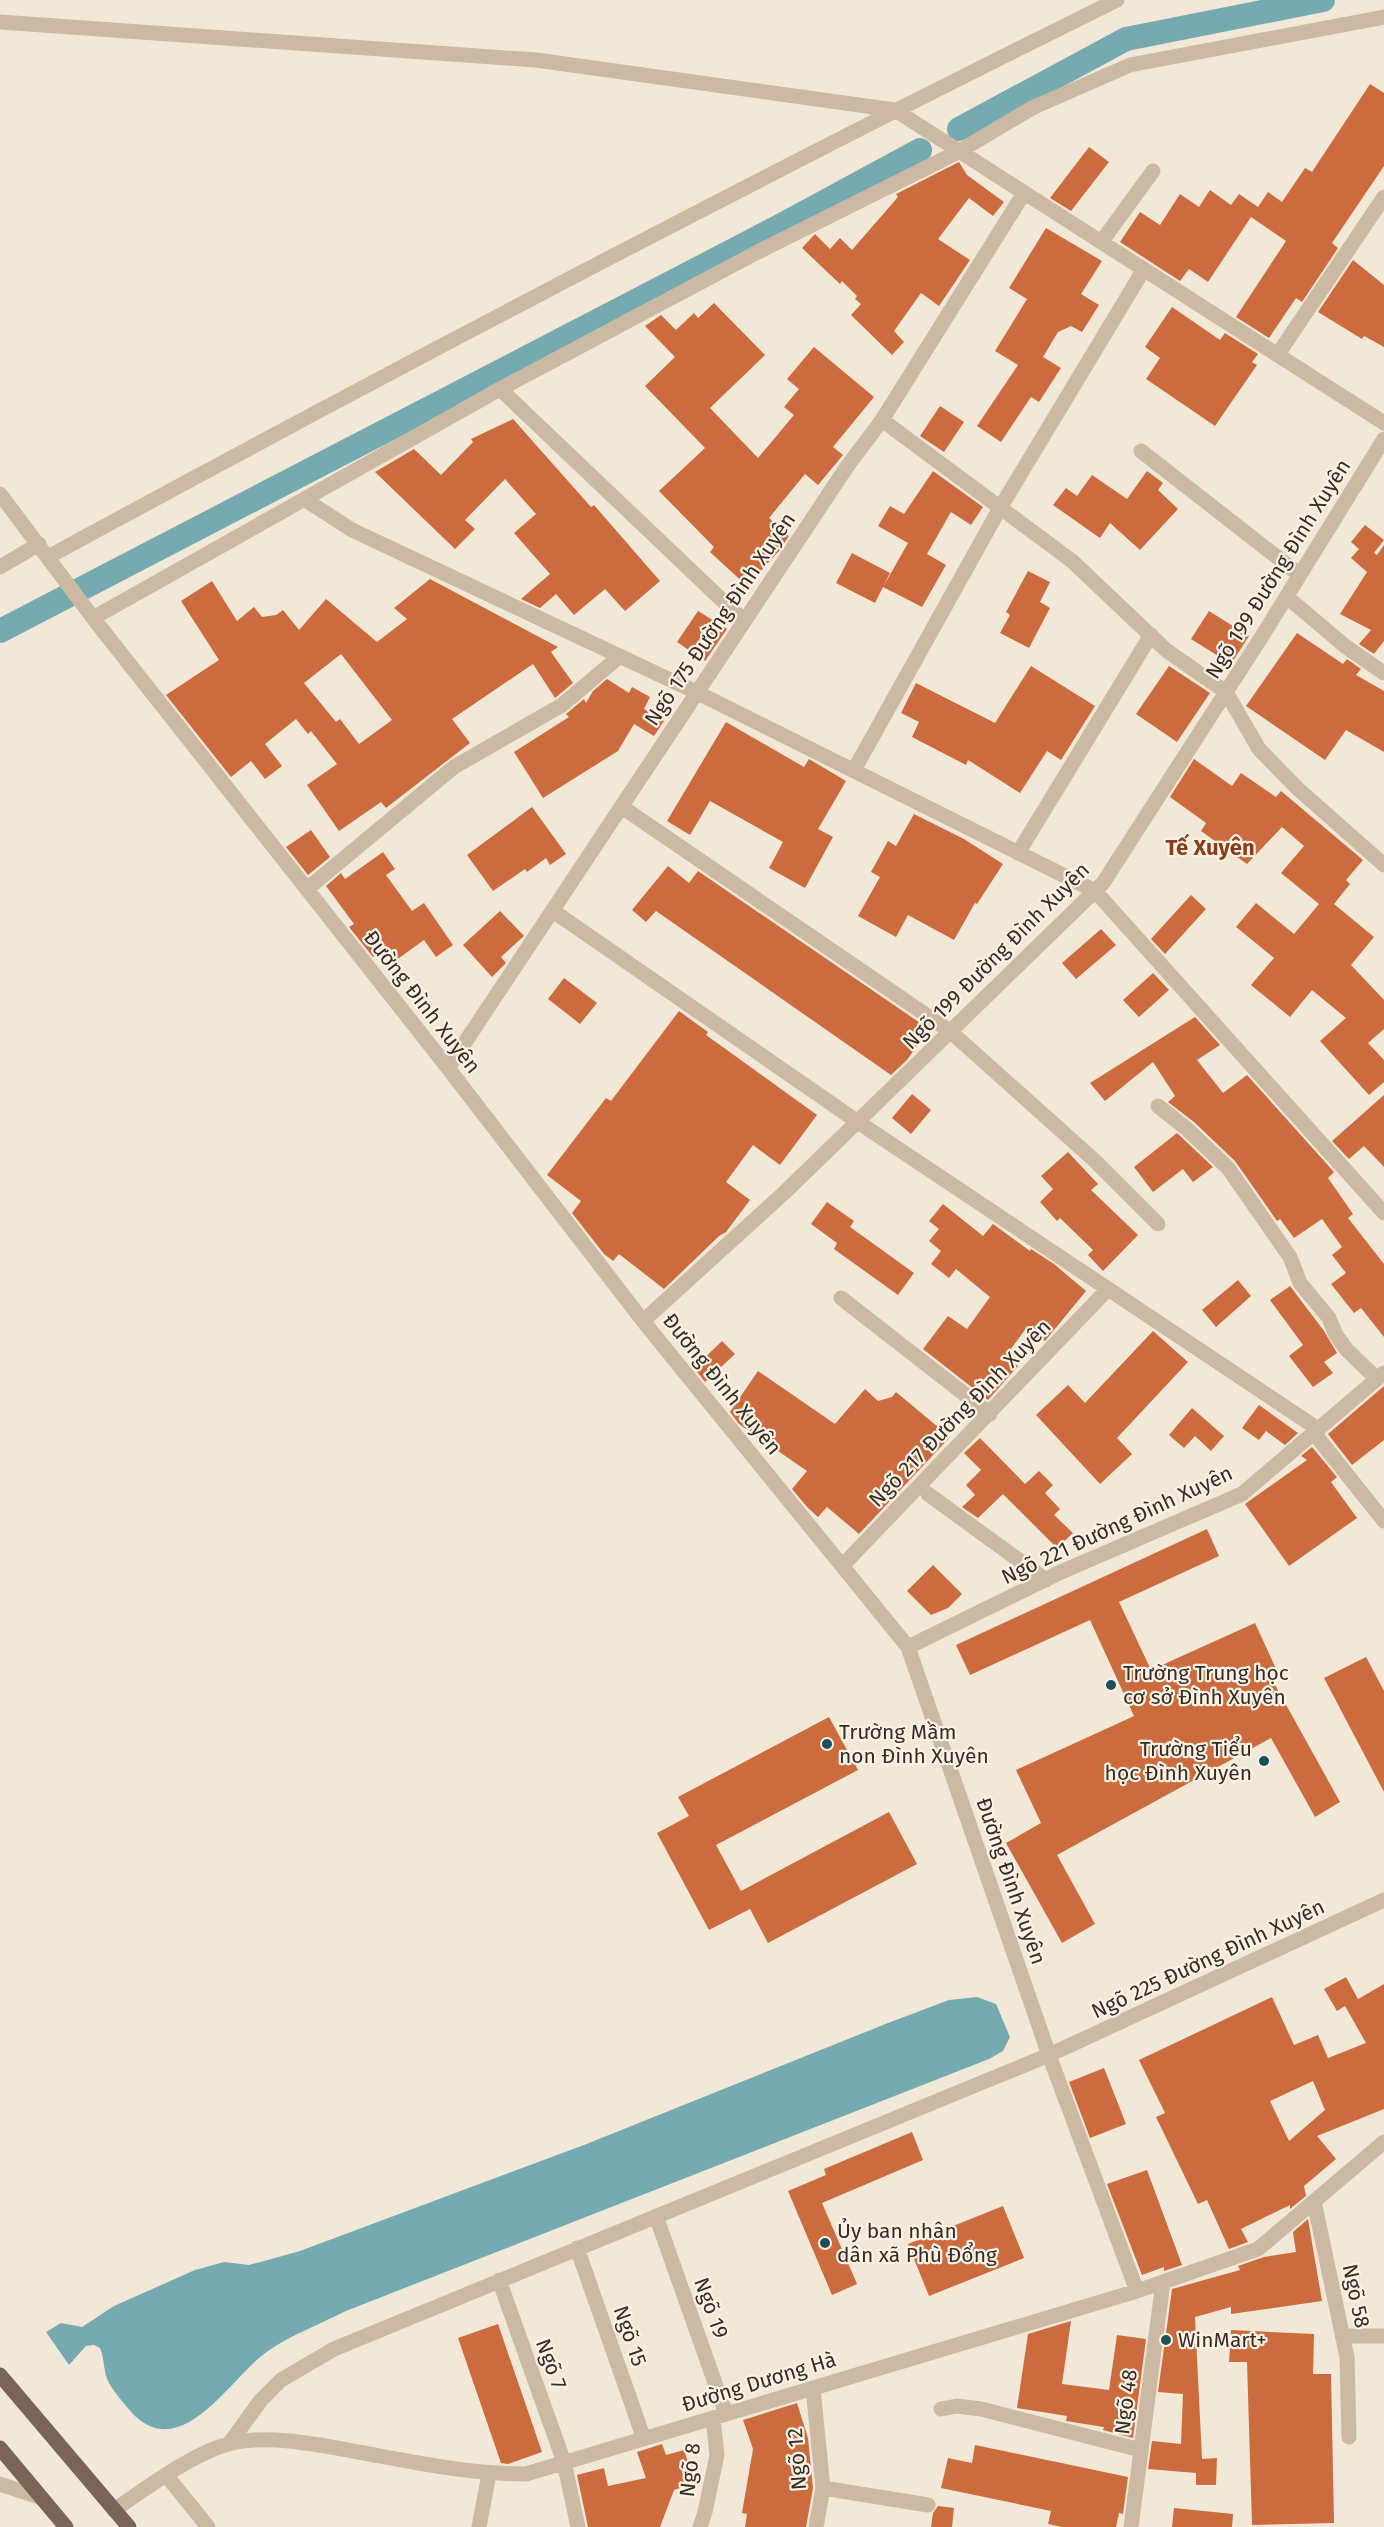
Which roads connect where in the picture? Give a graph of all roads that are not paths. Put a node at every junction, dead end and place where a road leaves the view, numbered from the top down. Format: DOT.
graph roads {
  1 [pos="1117,0"];
  2 [pos="1384,17"];
  3 [pos="0,22"];
  4 [pos="895,110"];
  5 [pos="958,152"];
  6 [pos="1153,171"];
  7 [pos="1024,193"];
  8 [pos="1384,197"];
  9 [pos="1378,218"];
  10 [pos="1102,242"];
  11 [pos="1144,269"];
  12 [pos="1278,354"];
  13 [pos="500,389"];
  14 [pos="882,420"];
  15 [pos="1384,423"];
  16 [pos="1384,439"];
  17 [pos="1141,451"];
  18 [pos="0,494"];
  19 [pos="304,499"];
  20 [pos="1000,508"];
  21 [pos="39,544"];
  22 [pos="48,557"];
  23 [pos="0,567"];
  24 [pos="1300,575"];
  25 [pos="1287,597"];
  26 [pos="88,612"];
  27 [pos="744,621"];
  28 [pos="1152,635"];
  29 [pos="620,656"];
  30 [pos="1384,673"];
  31 [pos="696,692"];
  32 [pos="1226,692"];
  33 [pos="854,770"];
  34 [pos="622,807"];
  35 [pos="1018,853"];
  36 [pos="1384,865"];
  37 [pos="307,889"];
  38 [pos="1095,891"];
  39 [pos="553,911"];
  40 [pos="951,1032"];
  41 [pos="448,1068"];
  42 [pos="1158,1106"];
  43 [pos="858,1122"];
  44 [pos="1384,1213"];
  45 [pos="1158,1224"];
  46 [pos="1108,1289"];
  47 [pos="841,1298"];
  48 [pos="643,1321"];
  49 [pos="1380,1376"];
  50 [pos="990,1414"];
  51 [pos="1316,1431"];
  52 [pos="928,1494"];
  53 [pos="1384,1521"];
  54 [pos="842,1566"];
  55 [pos="1046,1580"];
  56 [pos="908,1647"];
  57 [pos="1384,1900"];
  58 [pos="1049,2055"];
  59 [pos="1384,2142"];
  60 [pos="1314,2201"];
  61 [pos="656,2216"];
  62 [pos="577,2248"];
  63 [pos="499,2280"];
  64 [pos="1163,2282"];
  65 [pos="1137,2291"];
  66 [pos="1342,2336"];
  67 [pos="1384,2336"];
  68 [pos="0,2374"];
  69 [pos="813,2388"];
  70 [pos="941,2409"];
  71 [pos="720,2416"];
  72 [pos="1349,2437"];
  73 [pos="644,2439"];
  74 [pos="228,2444"];
  75 [pos="0,2448"];
  76 [pos="1141,2450"];
  77 [pos="564,2462"];
  78 [pos="489,2474"];
  79 [pos="166,2475"];
  80 [pos="0,2484"];
  81 [pos="823,2488"];
  82 [pos="42,2498"];
  83 [pos="928,2505"];
  84 [pos="114,2510"];
  85 [pos="66,2527"];
  86 [pos="129,2527"];
  87 [pos="208,2527"];
  88 [pos="479,2527"];
  89 [pos="578,2527"];
  90 [pos="700,2527"];
  91 [pos="816,2527"];
  92 [pos="1131,2527"];
  1 -- 4 [label="street"];
  2 -- 5 [label="street"];
  3 -- 4 [label="street"];
  4 -- 5 [label="street"];
  4 -- 22 [label="street"];
  5 -- 7 [label="street"];
  5 -- 13 [label="street"];
  6 -- 10 [label="street"];
  7 -- 10 [label="street"];
  7 -- 14 [label="street, Ngõ 175 Đường Đình Xuyên"];
  8 -- 9 [label="street"];
  9 -- 12 [label="street"];
  10 -- 11 [label="street"];
  11 -- 12 [label="street"];
  11 -- 20 [label="street"];
  12 -- 15 [label="street"];
  13 -- 19 [label="street"];
  13 -- 27 [label="street"];
  14 -- 20 [label="street"];
  14 -- 27 [label="street, Ngõ 175 Đường Đình Xuyên"];
  16 -- 24 [label="street, Ngõ 199 Đường Đình Xuyên"];
  17 -- 24 [label="street"];
  18 -- 21 [label="street"];
  19 -- 26 [label="street"];
  19 -- 29 [label="street"];
  20 -- 28 [label="street"];
  20 -- 33 [label="street"];
  21 -- 22 [label="street"];
  21 -- 23 [label="street"];
  22 -- 26 [label="street, Đường Đình Xuyên"];
  24 -- 25 [label="street, Ngõ 199 Đường Đình Xuyên"];
  25 -- 30 [label="street"];
  25 -- 32 [label="street, Ngõ 199 Đường Đình Xuyên"];
  26 -- 37 [label="street, Đường Đình Xuyên"];
  27 -- 31 [label="street, Ngõ 175 Đường Đình Xuyên"];
  28 -- 32 [label="street"];
  28 -- 35 [label="street"];
  29 -- 31 [label="street"];
  29 -- 37 [label="street"];
  31 -- 33 [label="street"];
  31 -- 34 [label="street, Ngõ 175 Đường Đình Xuyên"];
  32 -- 36 [label="street"];
  32 -- 38 [label="street, Ngõ 199 Đường Đình Xuyên"];
  33 -- 35 [label="street"];
  34 -- 39 [label="street, Ngõ 175 Đường Đình Xuyên"];
  34 -- 40 [label="street"];
  35 -- 38 [label="street"];
  37 -- 41 [label="street, Đường Đình Xuyên"];
  38 -- 40 [label="street, Ngõ 199 Đường Đình Xuyên"];
  38 -- 44 [label="street"];
  39 -- 41 [label="street, Ngõ 175 Đường Đình Xuyên"];
  39 -- 43 [label="street"];
  40 -- 43 [label="street, Ngõ 199 Đường Đình Xuyên"];
  40 -- 45 [label="street"];
  41 -- 48 [label="street, Đường Đình Xuyên"];
  42 -- 49 [label="street"];
  43 -- 46 [label="street"];
  43 -- 48 [label="street, Ngõ 199 Đường Đình Xuyên"];
  46 -- 50 [label="street, Ngõ 217 Đường Đình Xuyên"];
  46 -- 51 [label="street"];
  47 -- 50 [label="street"];
  48 -- 54 [label="street, Đường Đình Xuyên"];
  49 -- 51 [label="street, Ngõ 221 Đường Đình Xuyên"];
  50 -- 54 [label="street, Ngõ 217 Đường Đình Xuyên"];
  51 -- 53 [label="street"];
  51 -- 55 [label="street, Ngõ 221 Đường Đình Xuyên"];
  52 -- 55 [label="street"];
  54 -- 56 [label="street, Đường Đình Xuyên"];
  55 -- 56 [label="street, Ngõ 221 Đường Đình Xuyên"];
  56 -- 58 [label="street, Đường Đình Xuyên"];
  57 -- 58 [label="street, Ngõ 225 Đường Đình Xuyên"];
  58 -- 61 [label="street, Ngõ 225 Đường Đình Xuyên"];
  58 -- 65 [label="street, Đường Đình Xuyên"];
  59 -- 60 [label="street, Đường Dương Hà"];
  60 -- 64 [label="street, Đường Dương Hà"];
  60 -- 66 [label="street, Ngõ 58"];
  61 -- 62 [label="street, Ngõ 225 Đường Đình Xuyên"];
  61 -- 71 [label="street, Ngõ 19"];
  62 -- 63 [label="street, Ngõ 225 Đường Đình Xuyên"];
  62 -- 73 [label="street, Ngõ 15"];
  63 -- 74 [label="street, Ngõ 225 Đường Đình Xuyên"];
  63 -- 77 [label="street, Ngõ 7"];
  64 -- 65 [label="street, Đường Dương Hà"];
  64 -- 76 [label="street, Ngõ 48"];
  65 -- 69 [label="street, Đường Dương Hà"];
  66 -- 67 [label="street"];
  66 -- 72 [label="street, Ngõ 58"];
  68 -- 84 [label="main road"];
  69 -- 71 [label="street, Đường Dương Hà"];
  69 -- 81 [label="street, Ngõ 12"];
  70 -- 76 [label="street"];
  71 -- 73 [label="street, Đường Dương Hà"];
  71 -- 90 [label="street, Ngõ 8"];
  73 -- 77 [label="street, Đường Dương Hà"];
  74 -- 78 [label="street, Đường Dương Hà"];
  74 -- 79 [label="street, Đường Dương Hà"];
  75 -- 82 [label="main road"];
  76 -- 92 [label="street, Ngõ 48"];
  77 -- 78 [label="street, Đường Dương Hà"];
  77 -- 89 [label="street, Ngõ 7"];
  78 -- 88 [label="street"];
  79 -- 84 [label="street, Đường Dương Hà"];
  79 -- 87 [label="street"];
  80 -- 82 [label="street"];
  81 -- 83 [label="street"];
  81 -- 91 [label="street, Ngõ 12"];
  82 -- 85 [label="main road"];
  84 -- 86 [label="main road"];
}
